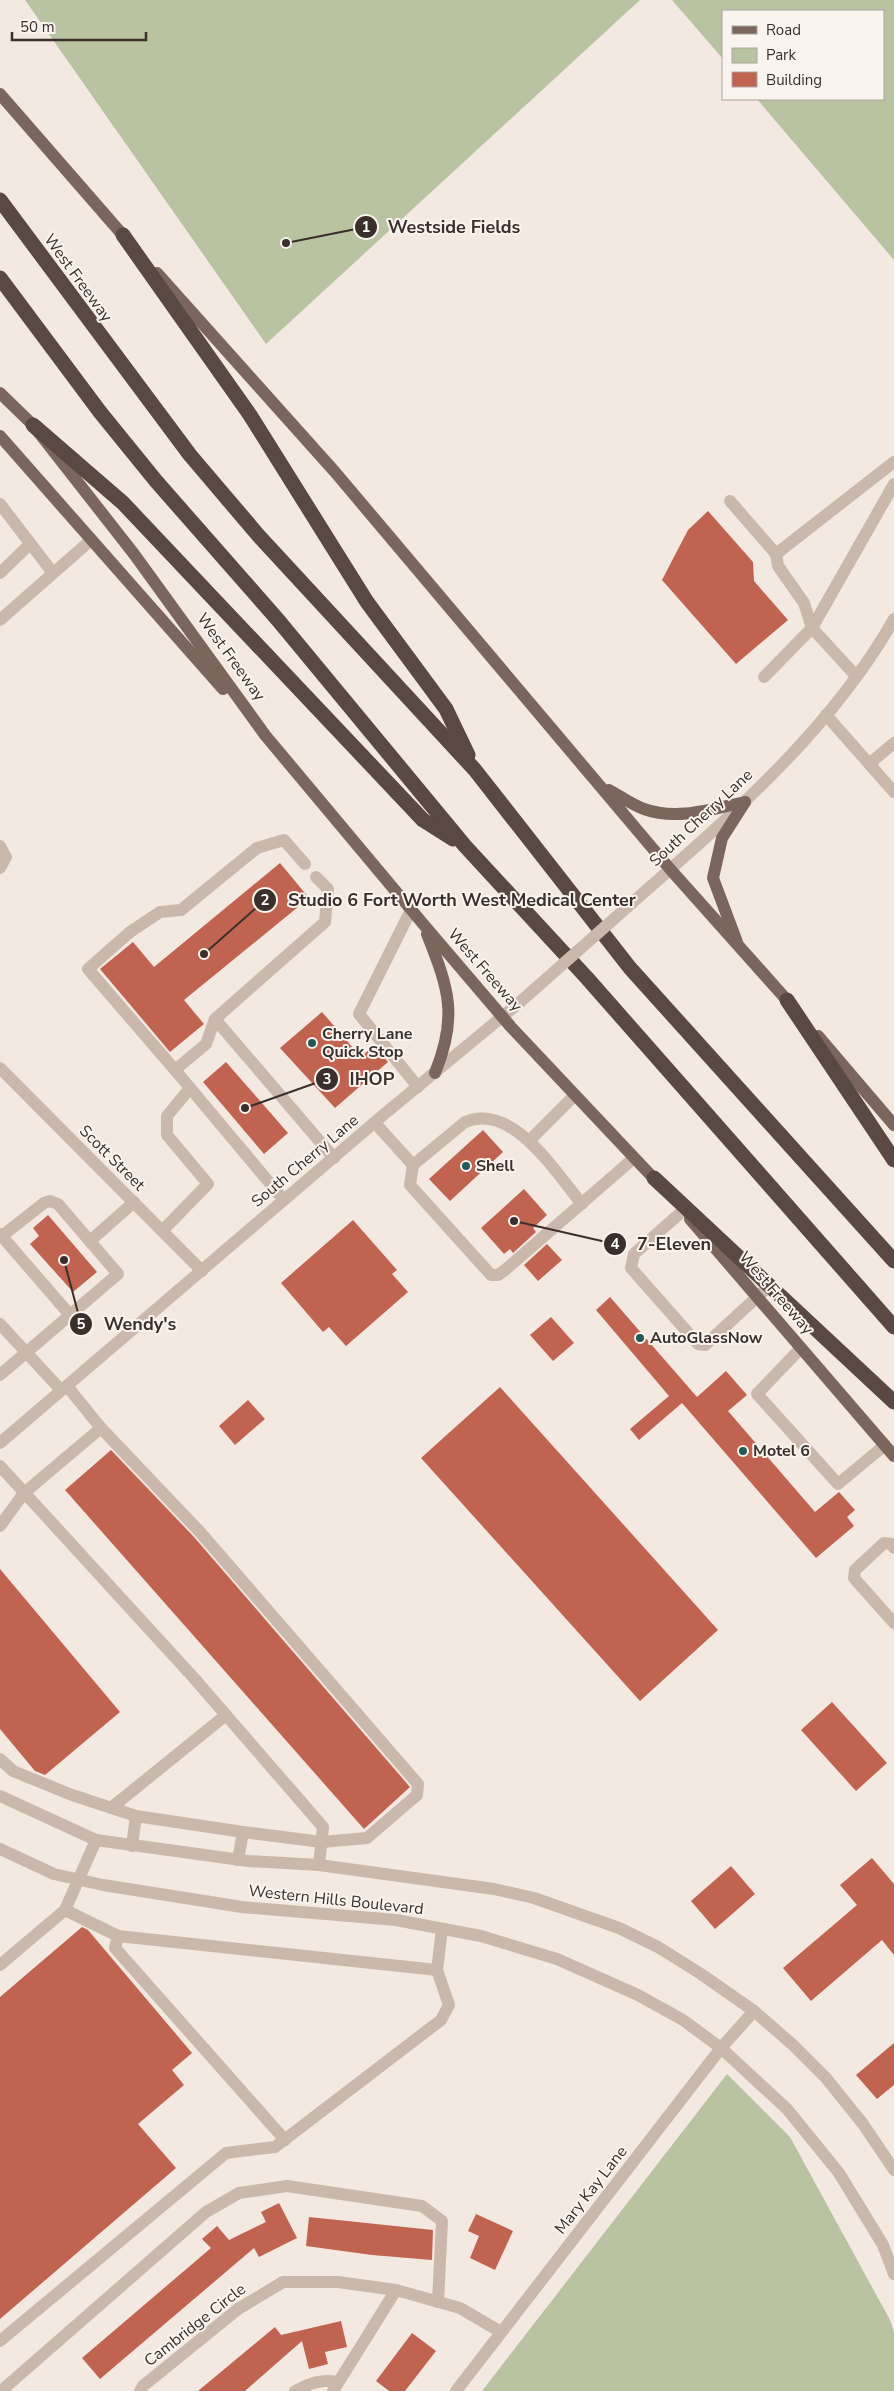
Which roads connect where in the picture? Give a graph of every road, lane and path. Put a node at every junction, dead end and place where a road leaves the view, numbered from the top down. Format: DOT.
graph roads {
  1 [pos="0,89"];
  2 [pos="3,99"];
  3 [pos="0,200"];
  4 [pos="123,235"];
  5 [pos="0,278"];
  6 [pos="0,393"];
  7 [pos="33,425"];
  8 [pos="0,436"];
  9 [pos="894,462"];
  10 [pos="894,485"];
  11 [pos="730,501"];
  12 [pos="0,504"];
  13 [pos="91,540"];
  14 [pos="30,544"];
  15 [pos="776,554"];
  16 [pos="0,573"];
  17 [pos="53,573"];
  18 [pos="894,619"];
  19 [pos="0,620"];
  20 [pos="812,628"];
  21 [pos="856,676"];
  22 [pos="764,677"];
  23 [pos="826,715"];
  24 [pos="265,735"];
  25 [pos="894,743"];
  26 [pos="869,764"];
  27 [pos="475,770"];
  28 [pos="602,787"];
  29 [pos="894,792"];
  30 [pos="745,802"];
  31 [pos="0,846"];
  32 [pos="465,846"];
  33 [pos="305,864"];
  34 [pos="0,868"];
  35 [pos="670,869"];
  36 [pos="316,877"];
  37 [pos="412,910"];
  38 [pos="424,925"];
  39 [pos="738,946"];
  40 [pos="787,1000"];
  41 [pos="503,1017"];
  42 [pos="215,1019"];
  43 [pos="0,1068"];
  44 [pos="175,1070"];
  45 [pos="435,1073"];
  46 [pos="418,1087"];
  47 [pos="190,1088"];
  48 [pos="575,1095"];
  49 [pos="375,1123"];
  50 [pos="894,1125"];
  51 [pos="529,1141"];
  52 [pos="334,1158"];
  53 [pos="634,1158"];
  54 [pos="894,1160"];
  55 [pos="413,1166"];
  56 [pos="654,1178"];
  57 [pos="284,1200"];
  58 [pos="134,1202"];
  59 [pos="582,1204"];
  60 [pos="684,1210"];
  61 [pos="162,1231"];
  62 [pos="1,1235"];
  63 [pos="90,1241"];
  64 [pos="894,1261"];
  65 [pos="202,1271"];
  66 [pos="769,1286"];
  67 [pos="758,1298"];
  68 [pos="70,1315"];
  69 [pos="0,1324"];
  70 [pos="894,1327"];
  71 [pos="801,1348"];
  72 [pos="26,1353"];
  73 [pos="0,1375"];
  74 [pos="64,1388"];
  75 [pos="894,1402"];
  76 [pos="101,1428"];
  77 [pos="0,1443"];
  78 [pos="884,1445"];
  79 [pos="894,1456"];
  80 [pos="0,1466"];
  81 [pos="24,1493"];
  82 [pos="0,1526"];
  83 [pos="894,1548"];
  84 [pos="894,1623"];
  85 [pos="226,1715"];
  86 [pos="0,1759"];
  87 [pos="0,1796"];
  88 [pos="111,1808"];
  89 [pos="136,1816"];
  90 [pos="243,1832"];
  91 [pos="96,1840"];
  92 [pos="322,1842"];
  93 [pos="132,1846"];
  94 [pos="0,1849"];
  95 [pos="238,1860"];
  96 [pos="319,1864"];
  97 [pos="80,1880"];
  98 [pos="64,1910"];
  99 [pos="442,1929"];
  100 [pos="118,1936"];
  101 [pos="3,1958"];
  102 [pos="437,1970"];
  103 [pos="754,2011"];
  104 [pos="721,2048"];
  105 [pos="285,2140"];
  106 [pos="894,2170"];
  107 [pos="894,2274"];
  108 [pos="396,2290"];
  109 [pos="438,2302"];
  110 [pos="501,2332"];
  111 [pos="0,2342"];
  112 [pos="336,2386"];
  113 [pos="1,2391"];
  114 [pos="140,2391"];
  115 [pos="295,2391"];
  116 [pos="456,2391"];
  1 -- 2 [label="main road"];
  2 -- 4 [label="main road"];
  3 -- 27 [label="highway, West Freeway"];
  4 -- 27 [label="highway"];
  4 -- 28 [label="main road"];
  5 -- 32 [label="highway"];
  6 -- 7 [label="main road, West Freeway"];
  7 -- 24 [label="main road, West Freeway"];
  7 -- 32 [label="highway"];
  8 -- 13 [label="main road"];
  9 -- 15 [label="street"];
  10 -- 20 [label="street"];
  11 -- 15 [label="street"];
  12 -- 14 [label="street"];
  13 -- 17 [label="street"];
  13 -- 24 [label="main road"];
  14 -- 16 [label="street"];
  14 -- 17 [label="street"];
  15 -- 20 [label="street"];
  17 -- 19 [label="street"];
  18 -- 21 [label="street, South Cherry Lane"];
  20 -- 21 [label="street"];
  20 -- 22 [label="street"];
  21 -- 23 [label="street, South Cherry Lane"];
  23 -- 26 [label="street"];
  23 -- 30 [label="street, South Cherry Lane"];
  24 -- 37 [label="main road, West Freeway"];
  25 -- 26 [label="street"];
  26 -- 29 [label="street"];
  27 -- 64 [label="highway, West Freeway"];
  28 -- 30 [label="main road"];
  28 -- 35 [label="main road"];
  30 -- 35 [label="street, South Cherry Lane"];
  30 -- 39 [label="main road"];
  31 -- 34 [label="street"];
  32 -- 70 [label="highway"];
  33 -- 44 [label="street"];
  35 -- 39 [label="main road"];
  35 -- 41 [label="street, South Cherry Lane, bridge"];
  36 -- 42 [label="street"];
  37 -- 38 [label="main road, West Freeway"];
  37 -- 46 [label="street"];
  38 -- 41 [label="main road, West Freeway"];
  38 -- 45 [label="main road"];
  39 -- 40 [label="main road"];
  40 -- 50 [label="main road"];
  40 -- 54 [label="highway"];
  41 -- 45 [label="street, South Cherry Lane"];
  41 -- 48 [label="main road, West Freeway"];
  42 -- 44 [label="street"];
  42 -- 52 [label="street"];
  43 -- 58 [label="street, Scott Street"];
  44 -- 47 [label="street"];
  45 -- 46 [label="street, South Cherry Lane"];
  46 -- 49 [label="street, South Cherry Lane"];
  47 -- 57 [label="street"];
  47 -- 61 [label="street"];
  48 -- 51 [label="street"];
  48 -- 53 [label="main road, West Freeway"];
  49 -- 52 [label="street, South Cherry Lane"];
  49 -- 55 [label="street"];
  51 -- 55 [label="street"];
  51 -- 59 [label="street"];
  52 -- 57 [label="street, South Cherry Lane"];
  53 -- 56 [label="main road, West Freeway"];
  53 -- 59 [label="street"];
  55 -- 59 [label="street"];
  56 -- 60 [label="highway"];
  57 -- 65 [label="street, South Cherry Lane"];
  58 -- 61 [label="street, Scott Street"];
  58 -- 63 [label="street"];
  60 -- 66 [label="highway"];
  60 -- 67 [label="main road, West Freeway"];
  60 -- 67 [label="street"];
  61 -- 65 [label="street, Scott Street"];
  62 -- 63 [label="street"];
  62 -- 68 [label="street"];
  63 -- 68 [label="street"];
  65 -- 74 [label="street, South Cherry Lane"];
  66 -- 67 [label="street"];
  66 -- 75 [label="highway"];
  67 -- 71 [label="main road, West Freeway"];
  68 -- 72 [label="street"];
  69 -- 72 [label="street"];
  71 -- 78 [label="main road, West Freeway"];
  71 -- 78 [label="street"];
  72 -- 73 [label="street"];
  72 -- 74 [label="street"];
  74 -- 76 [label="street"];
  74 -- 77 [label="street, South Cherry Lane"];
  76 -- 81 [label="street"];
  76 -- 92 [label="street"];
  78 -- 79 [label="main road, West Freeway"];
  80 -- 81 [label="street"];
  81 -- 82 [label="street"];
  81 -- 85 [label="street"];
  83 -- 84 [label="street"];
  85 -- 88 [label="street"];
  85 -- 92 [label="street"];
  86 -- 88 [label="street"];
  87 -- 91 [label="street, Western Hills Boulevard"];
  88 -- 89 [label="street"];
  89 -- 90 [label="street"];
  89 -- 93 [label="street"];
  90 -- 92 [label="street"];
  90 -- 95 [label="street"];
  91 -- 93 [label="street, Western Hills Boulevard"];
  91 -- 97 [label="street"];
  92 -- 96 [label="street"];
  93 -- 95 [label="street, Western Hills Boulevard"];
  94 -- 97 [label="street, Western Hills Boulevard"];
  95 -- 96 [label="street, Western Hills Boulevard"];
  96 -- 103 [label="street, Western Hills Boulevard"];
  97 -- 98 [label="street"];
  97 -- 99 [label="street, Western Hills Boulevard"];
  98 -- 100 [label="street"];
  98 -- 101 [label="street"];
  99 -- 102 [label="street"];
  99 -- 104 [label="street, Western Hills Boulevard"];
  100 -- 102 [label="street"];
  100 -- 105 [label="street"];
  102 -- 105 [label="street"];
  103 -- 104 [label="street, Mary Kay Lane"];
  103 -- 106 [label="street, Western Hills Boulevard"];
  104 -- 107 [label="street, Western Hills Boulevard"];
  104 -- 110 [label="street, Mary Kay Lane"];
  105 -- 111 [label="street"];
  108 -- 109 [label="street, Cambridge Circle"];
  108 -- 112 [label="street"];
  108 -- 114 [label="street, Cambridge Circle"];
  109 -- 110 [label="street, Cambridge Circle"];
  109 -- 113 [label="street"];
  110 -- 116 [label="street, Mary Kay Lane"];
  112 -- 115 [label="street"];
}
